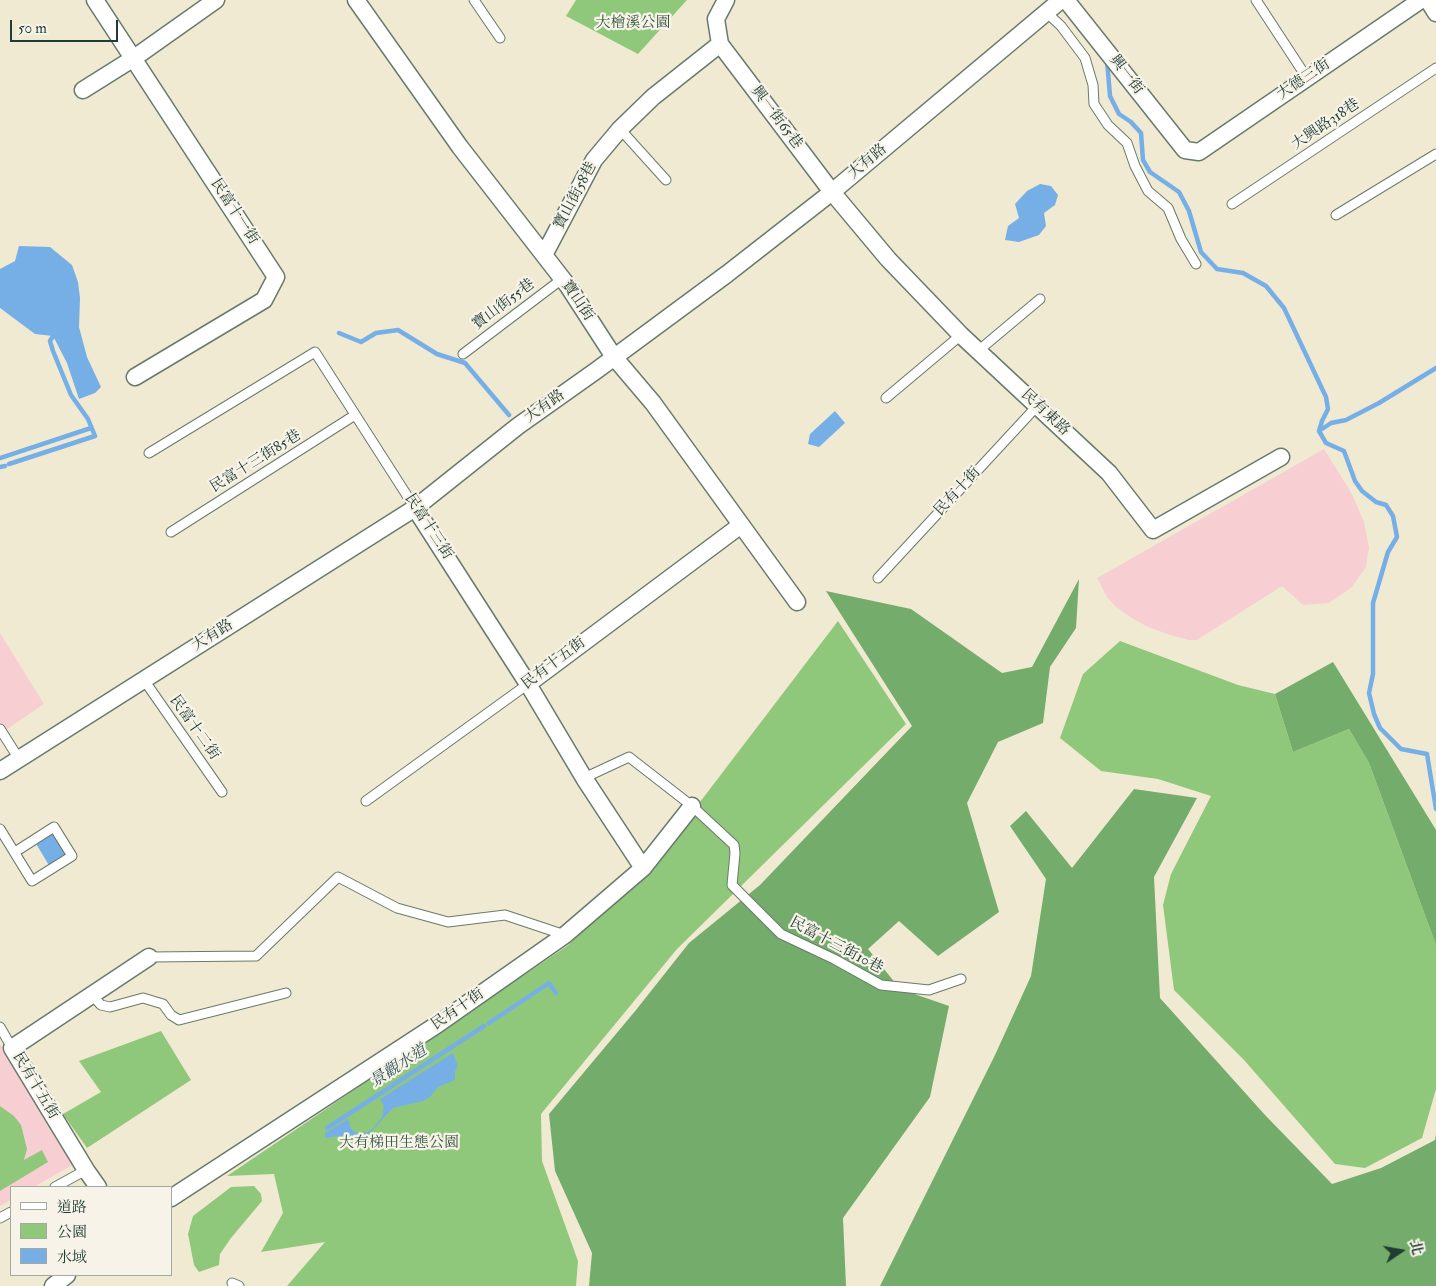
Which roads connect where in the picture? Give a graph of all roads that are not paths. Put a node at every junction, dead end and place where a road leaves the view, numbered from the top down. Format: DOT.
graph roads {
  1 [pos="95,0"];
  2 [pos="216,0"];
  3 [pos="356,0"];
  4 [pos="474,0"];
  5 [pos="726,0"];
  6 [pos="1061,0"];
  7 [pos="1066,0"];
  8 [pos="1256,0"];
  9 [pos="1421,0"];
  10 [pos="1428,0"];
  11 [pos="1046,12"];
  12 [pos="1436,13"];
  13 [pos="500,38"];
  14 [pos="720,44"];
  15 [pos="134,58"];
  16 [pos="1436,68"];
  17 [pos="1307,78"];
  18 [pos="83,90"];
  19 [pos="620,129"];
  20 [pos="1185,150"];
  21 [pos="1436,154"];
  22 [pos="666,180"];
  23 [pos="832,192"];
  24 [pos="1232,204"];
  25 [pos="1336,215"];
  26 [pos="544,255"];
  27 [pos="1196,264"];
  28 [pos="562,279"];
  29 [pos="1040,300"];
  30 [pos="961,335"];
  31 [pos="978,350"];
  32 [pos="463,354"];
  33 [pos="614,357"];
  34 [pos="136,377"];
  35 [pos="886,398"];
  36 [pos="1038,405"];
  37 [pos="355,415"];
  38 [pos="149,453"];
  39 [pos="1281,457"];
  40 [pos="415,508"];
  41 [pos="741,525"];
  42 [pos="171,532"];
  43 [pos="878,578"];
  44 [pos="798,602"];
  45 [pos="144,680"];
  46 [pos="528,684"];
  47 [pos="0,729"];
  48 [pos="19,759"];
  49 [pos="0,771"];
  50 [pos="584,778"];
  51 [pos="222,792"];
  52 [pos="366,801"];
  53 [pos="692,806"];
  54 [pos="0,829"];
  55 [pos="15,852"];
  56 [pos="643,868"];
  57 [pos="565,935"];
  58 [pos="149,957"];
  59 [pos="961,979"];
  60 [pos="286,993"];
  61 [pos="92,995"];
  62 [pos="0,1027"];
  63 [pos="12,1048"];
  64 [pos="86,1170"];
  65 [pos="57,1186"];
  66 [pos="97,1186"];
  67 [pos="172,1197"];
  68 [pos="66,1276"];
  69 [pos="53,1286"];
  1 -- 15 [label="street, 民富十一街"];
  2 -- 15 [label="street"];
  3 -- 26 [label="street, 寶山街"];
  4 -- 13 [label="lane"];
  5 -- 14 [label="street, 興一街65巷"];
  6 -- 11 [label="street, 大有路"];
  7 -- 20 [label="street, 興一街"];
  8 -- 17 [label="lane"];
  9 -- 17 [label="street, 大德三街"];
  10 -- 12 [label="street"];
  11 -- 23 [label="street, 大有路"];
  11 -- 27 [label="lane"];
  14 -- 19 [label="street, 寶山街58巷"];
  14 -- 23 [label="street, 興一街65巷"];
  15 -- 18 [label="street"];
  15 -- 34 [label="street, 民富十一街"];
  16 -- 24 [label="lane, 大興路318巷"];
  17 -- 20 [label="street, 大德三街"];
  19 -- 22 [label="lane"];
  19 -- 26 [label="street, 寶山街58巷"];
  21 -- 25 [label="lane"];
  23 -- 30 [label="street, 民有東路"];
  23 -- 33 [label="street, 大有路"];
  26 -- 28 [label="street, 寶山街"];
  28 -- 32 [label="lane, 寶山街55巷"];
  28 -- 33 [label="street, 寶山街"];
  29 -- 31 [label="lane"];
  30 -- 31 [label="street, 民有東路"];
  30 -- 35 [label="lane"];
  31 -- 36 [label="street, 民有東路"];
  33 -- 40 [label="street, 大有路"];
  33 -- 41 [label="street, 寶山街"];
  36 -- 39 [label="street, 民有東路"];
  36 -- 43 [label="lane, 民有十街"];
  37 -- 38 [label="lane, 民富十三街"];
  37 -- 40 [label="lane, 民富十三街"];
  37 -- 42 [label="lane, 民富十三街85巷"];
  40 -- 45 [label="street, 大有路"];
  40 -- 46 [label="street, 民富十三街"];
  41 -- 44 [label="street, 寶山街"];
  41 -- 46 [label="street, 民有十五街"];
  45 -- 48 [label="street, 大有路"];
  45 -- 51 [label="lane, 民富十二街"];
  46 -- 50 [label="street, 民富十三街"];
  46 -- 52 [label="lane, 民有十五街"];
  47 -- 48 [label="lane"];
  48 -- 49 [label="street, 大有路"];
  50 -- 53 [label="lane, 民富十三街10巷"];
  50 -- 56 [label="street, 民富十三街"];
  53 -- 56 [label="street, 民有十街"];
  53 -- 59 [label="lane, 民富十三街10巷"];
  54 -- 55 [label="lane"];
  55 -- 55 [label="lane"];
  56 -- 57 [label="street, 民有十街"];
  57 -- 58 [label="lane"];
  57 -- 67 [label="street, 民有十街"];
  58 -- 61 [label="street, 民有十五街"];
  60 -- 61 [label="lane"];
  61 -- 63 [label="street, 民有十五街"];
  62 -- 63 [label="lane"];
  63 -- 64 [label="street, 民有十五街"];
  64 -- 65 [label="lane"];
  64 -- 66 [label="street, 民有十五街"];
  68 -- 69 [label="street"];
}
